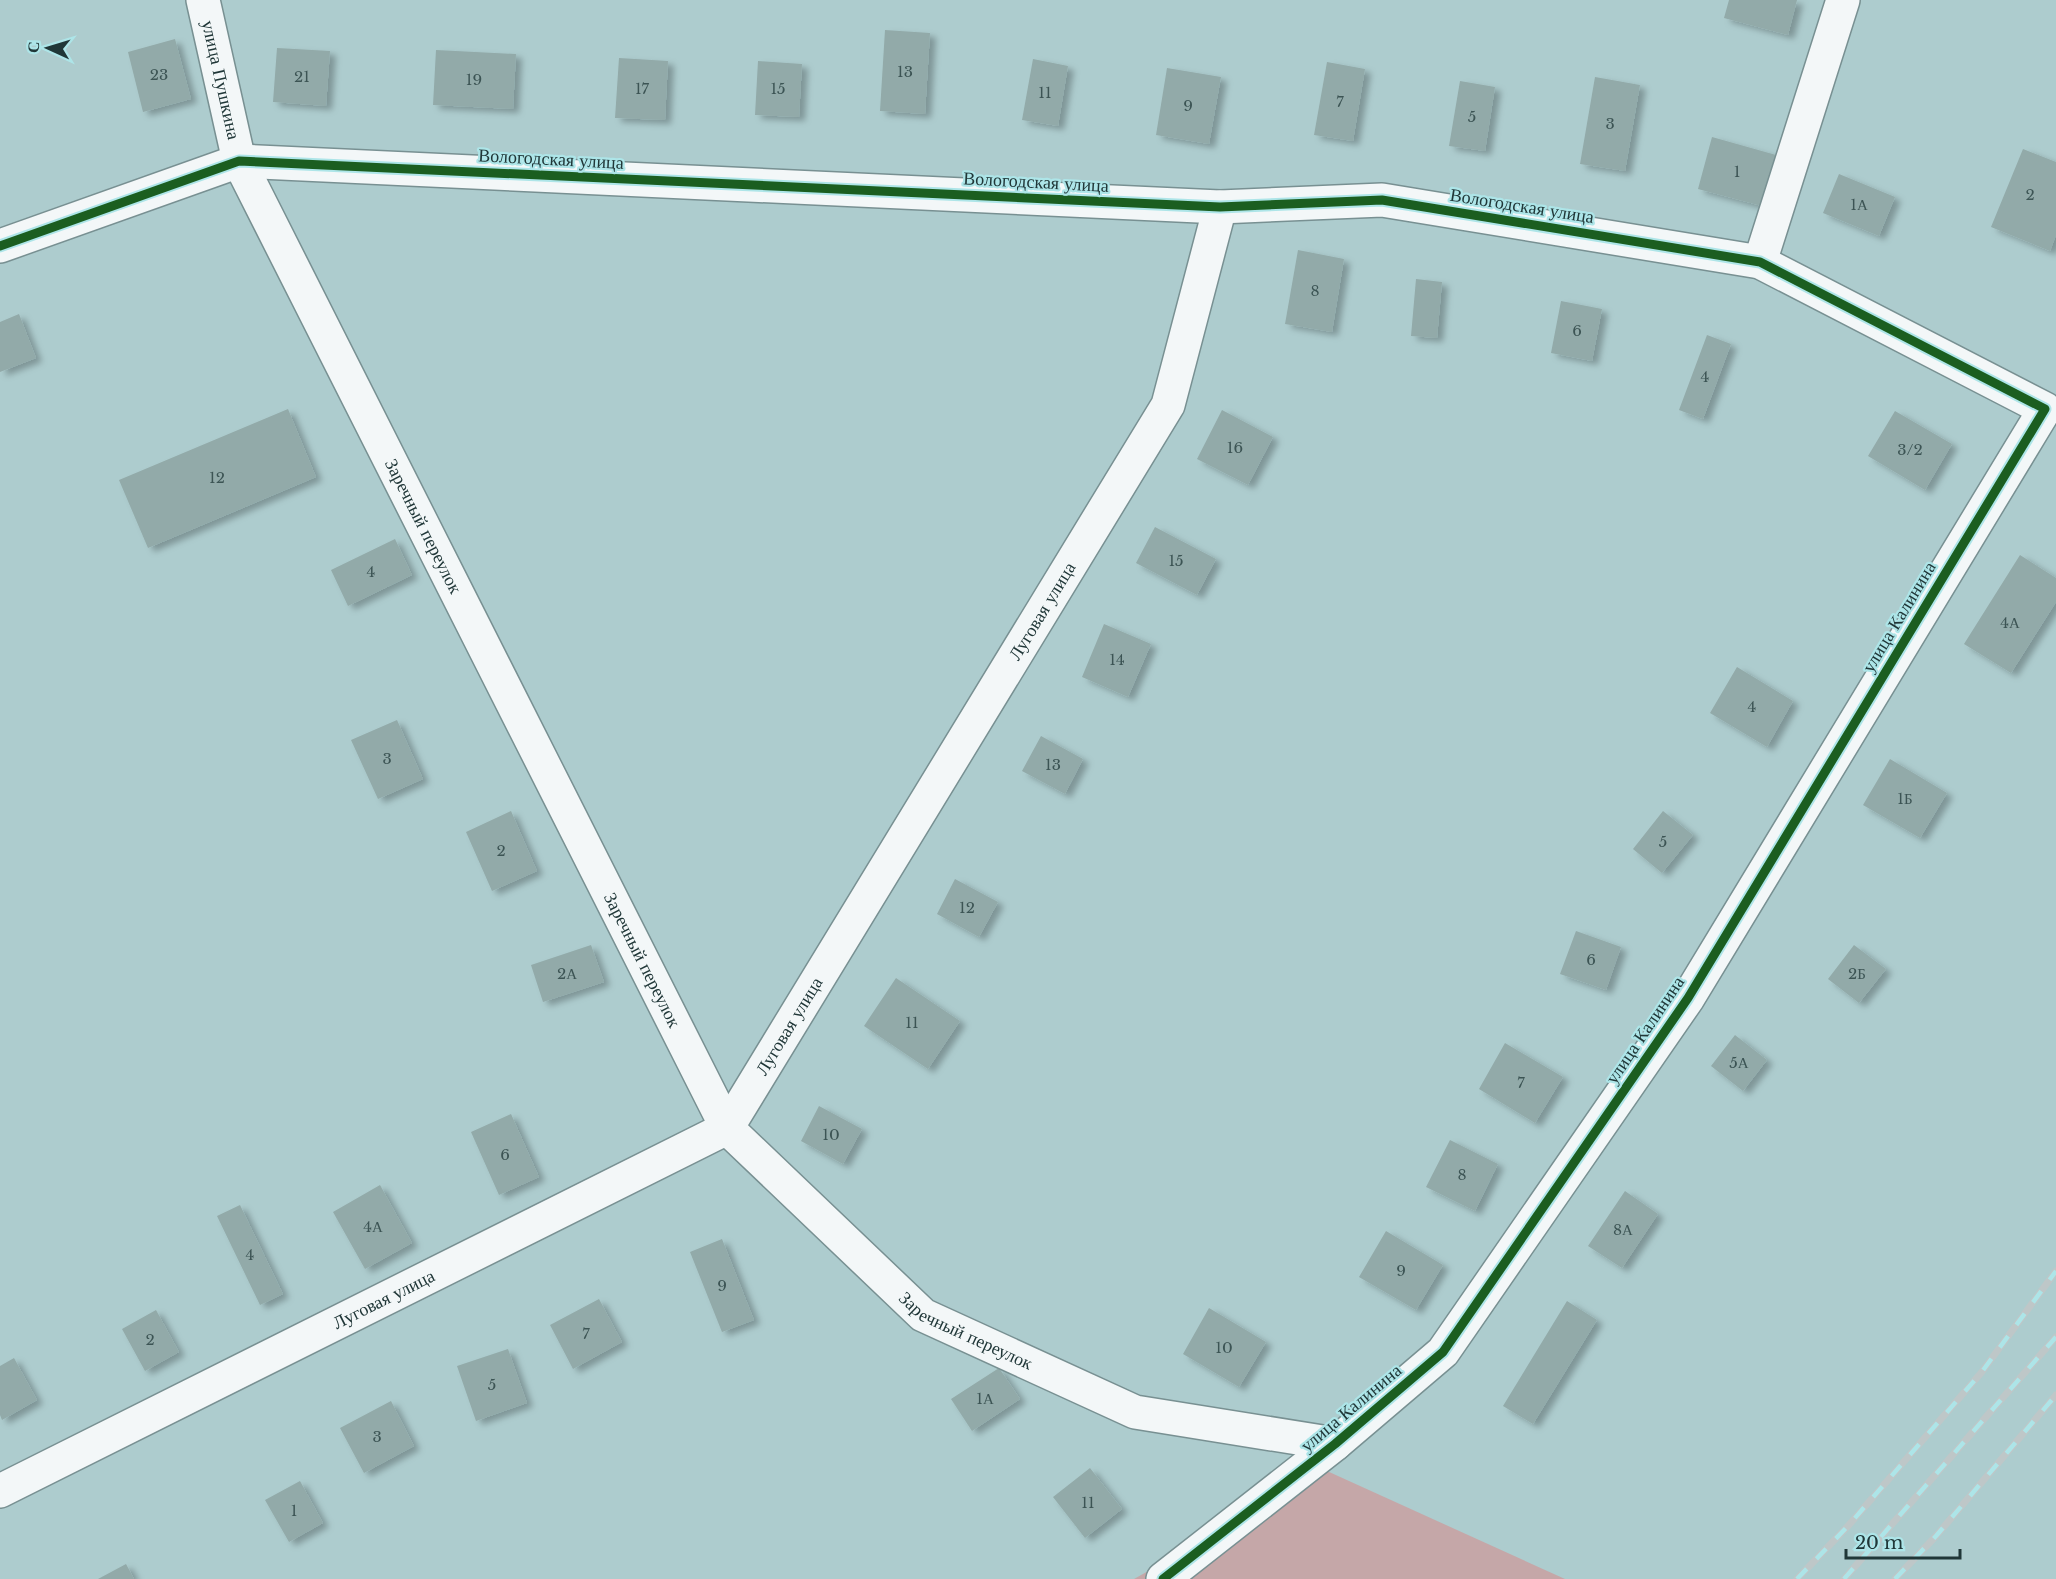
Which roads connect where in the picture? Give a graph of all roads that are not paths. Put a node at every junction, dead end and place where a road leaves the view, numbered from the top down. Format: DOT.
graph roads {
  1 [pos="203,0"];
  2 [pos="1843,0"];
  3 [pos="239,161"];
  4 [pos="1220,207"];
  5 [pos="0,246"];
  6 [pos="1760,261"];
  7 [pos="2045,409"];
  8 [pos="728,1128"];
  9 [pos="1335,1444"];
  10 [pos="0,1491"];
  11 [pos="1163,1579"];
  1 -- 3 [label="street, улица Пушкина"];
  2 -- 6 [label="street"];
  3 -- 4 [label="street, Вологодская улица"];
  3 -- 5 [label="street, Вологодская улица"];
  3 -- 8 [label="street, Заречный переулок"];
  4 -- 6 [label="street, Вологодская улица"];
  4 -- 8 [label="street, Луговая улица"];
  6 -- 7 [label="street, Вологодская улица"];
  7 -- 9 [label="street, улица Калинина"];
  8 -- 9 [label="street, Заречный переулок"];
  8 -- 10 [label="street, Луговая улица"];
  9 -- 11 [label="street, улица Калинина"];
}
